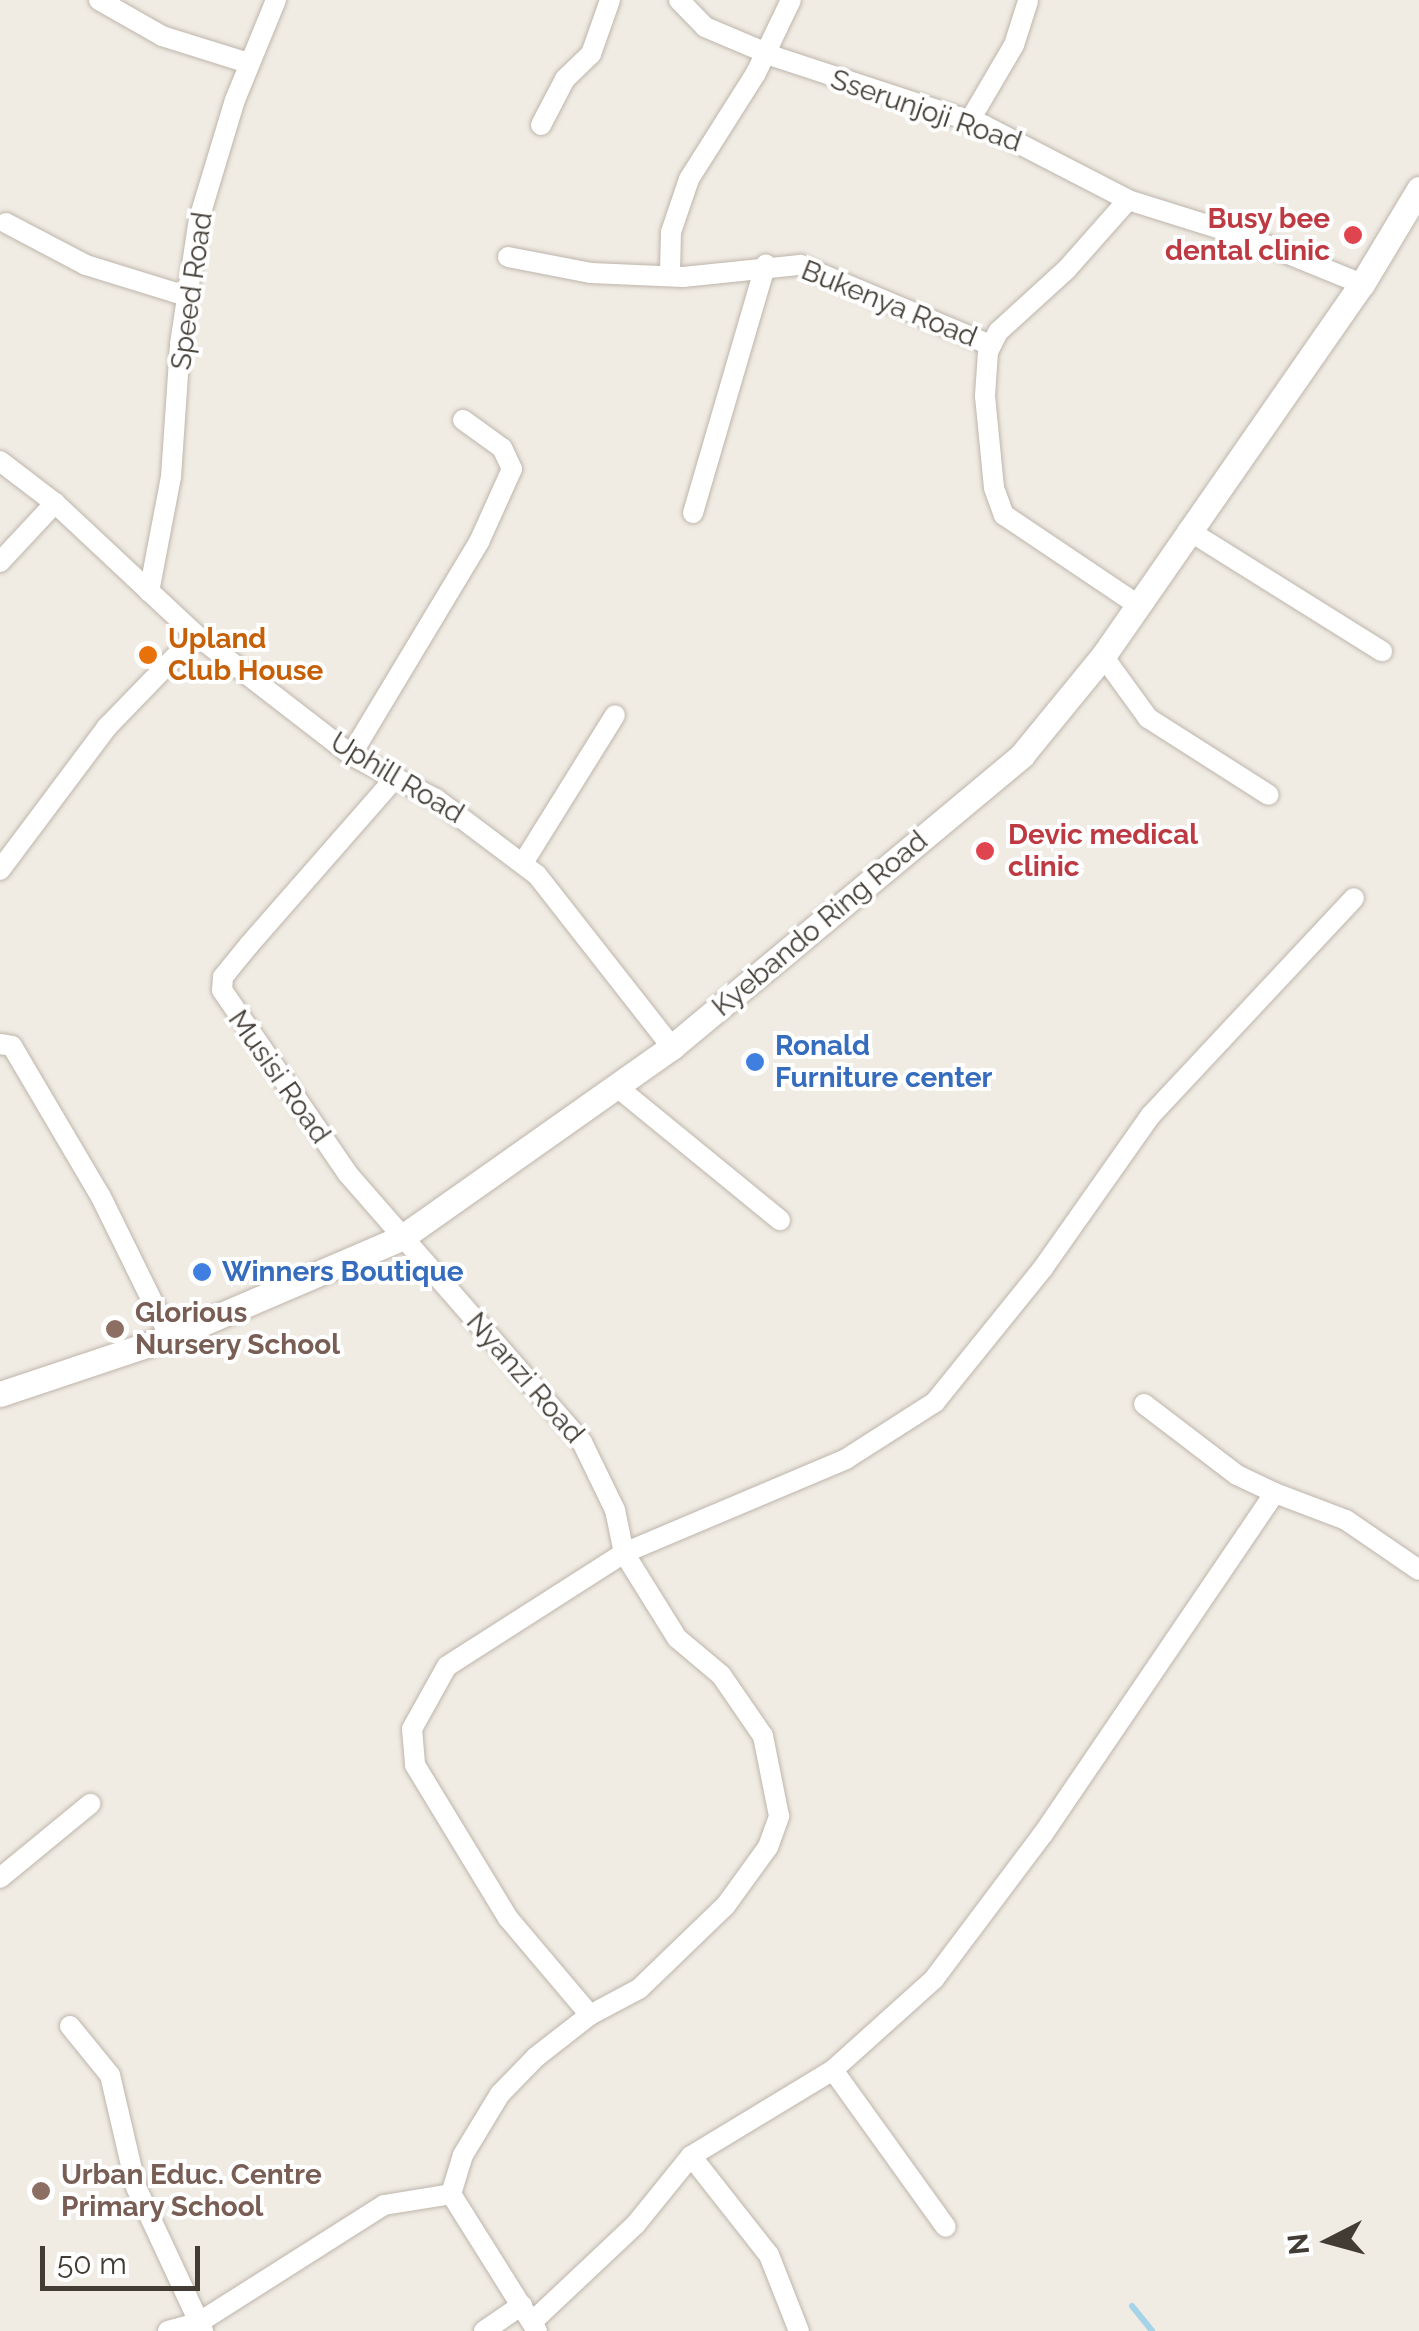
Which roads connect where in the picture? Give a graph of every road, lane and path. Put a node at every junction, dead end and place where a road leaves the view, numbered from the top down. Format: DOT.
graph roads {
  1 [pos="99,0"];
  2 [pos="276,0"];
  3 [pos="610,0"];
  4 [pos="679,0"];
  5 [pos="791,0"];
  6 [pos="1028,1"];
  7 [pos="766,52"];
  8 [pos="248,63"];
  9 [pos="970,120"];
  10 [pos="541,125"];
  11 [pos="1419,190"];
  12 [pos="1128,200"];
  13 [pos="6,222"];
  14 [pos="508,257"];
  15 [pos="766,264"];
  16 [pos="670,272"];
  17 [pos="1362,284"];
  18 [pos="186,296"];
  19 [pos="990,346"];
  20 [pos="463,420"];
  21 [pos="0,460"];
  22 [pos="55,502"];
  23 [pos="693,513"];
  24 [pos="1188,530"];
  25 [pos="0,561"];
  26 [pos="150,592"];
  27 [pos="1138,605"];
  28 [pos="196,634"];
  29 [pos="1382,651"];
  30 [pos="1103,656"];
  31 [pos="614,715"];
  32 [pos="351,755"];
  33 [pos="396,778"];
  34 [pos="1269,795"];
  35 [pos="523,863"];
  36 [pos="0,870"];
  37 [pos="1354,898"];
  38 [pos="0,1044"];
  39 [pos="672,1047"];
  40 [pos="616,1086"];
  41 [pos="780,1220"];
  42 [pos="401,1238"];
  43 [pos="170,1337"];
  44 [pos="0,1394"];
  45 [pos="1144,1404"];
  46 [pos="1274,1493"];
  47 [pos="624,1553"];
  48 [pos="1419,1570"];
  49 [pos="90,1804"];
  50 [pos="0,1878"];
  51 [pos="590,2015"];
  52 [pos="70,2026"];
  53 [pos="833,2070"];
  54 [pos="691,2156"];
  55 [pos="452,2194"];
  56 [pos="946,2227"];
  57 [pos="530,2319"];
  58 [pos="200,2327"];
  59 [pos="168,2331"];
  60 [pos="484,2331"];
  61 [pos="799,2331"];
  1 -- 8 [label="street"];
  2 -- 8 [label="street, Speed Road"];
  3 -- 10 [label="street"];
  4 -- 7 [label="street, Sserunjoji Road"];
  5 -- 7 [label="street"];
  6 -- 9 [label="street"];
  7 -- 9 [label="street, Sserunjoji Road"];
  7 -- 16 [label="street"];
  8 -- 18 [label="street, Speed Road"];
  9 -- 12 [label="street, Sserunjoji Road"];
  11 -- 17 [label="street, Kyebando Ring Road"];
  12 -- 17 [label="street, Sserunjoji Road"];
  12 -- 19 [label="street"];
  13 -- 18 [label="street"];
  14 -- 16 [label="street, Bukenya Road"];
  15 -- 16 [label="street, Bukenya Road"];
  15 -- 19 [label="street, Bukenya Road"];
  15 -- 23 [label="street"];
  17 -- 24 [label="street, Kyebando Ring Road"];
  18 -- 26 [label="street, Speed Road"];
  19 -- 27 [label="street"];
  20 -- 32 [label="street"];
  21 -- 22 [label="street, Uphill Road"];
  22 -- 25 [label="street"];
  22 -- 26 [label="street, Uphill Road"];
  24 -- 27 [label="street, Kyebando Ring Road"];
  24 -- 29 [label="street"];
  26 -- 28 [label="street, Uphill Road"];
  27 -- 30 [label="street, Kyebando Ring Road"];
  28 -- 32 [label="street, Uphill Road"];
  28 -- 36 [label="street"];
  30 -- 34 [label="street"];
  30 -- 39 [label="street, Kyebando Ring Road"];
  31 -- 35 [label="street"];
  32 -- 33 [label="street, Uphill Road"];
  33 -- 35 [label="street, Uphill Road"];
  33 -- 42 [label="street, Musisi Road"];
  35 -- 39 [label="street, Uphill Road"];
  37 -- 47 [label="street"];
  38 -- 43 [label="street"];
  39 -- 40 [label="street, Kyebando Ring Road"];
  40 -- 41 [label="street"];
  40 -- 42 [label="street, Kyebando Ring Road"];
  42 -- 43 [label="street, Kyebando Ring Road"];
  42 -- 47 [label="street, Nyanzi Road"];
  43 -- 44 [label="street, Kyebando Ring Road"];
  45 -- 46 [label="street"];
  46 -- 48 [label="street"];
  46 -- 53 [label="street"];
  47 -- 51 [label="street, Nyanzi Road"];
  47 -- 51 [label="street"];
  49 -- 50 [label="street"];
  51 -- 55 [label="street, Nyanzi Road"];
  52 -- 58 [label="street"];
  53 -- 54 [label="street"];
  53 -- 56 [label="street"];
  54 -- 57 [label="street"];
  54 -- 61 [label="street"];
  55 -- 57 [label="street"];
  55 -- 58 [label="street"];
  57 -- 60 [label="street"];
  58 -- 59 [label="street"];
}
